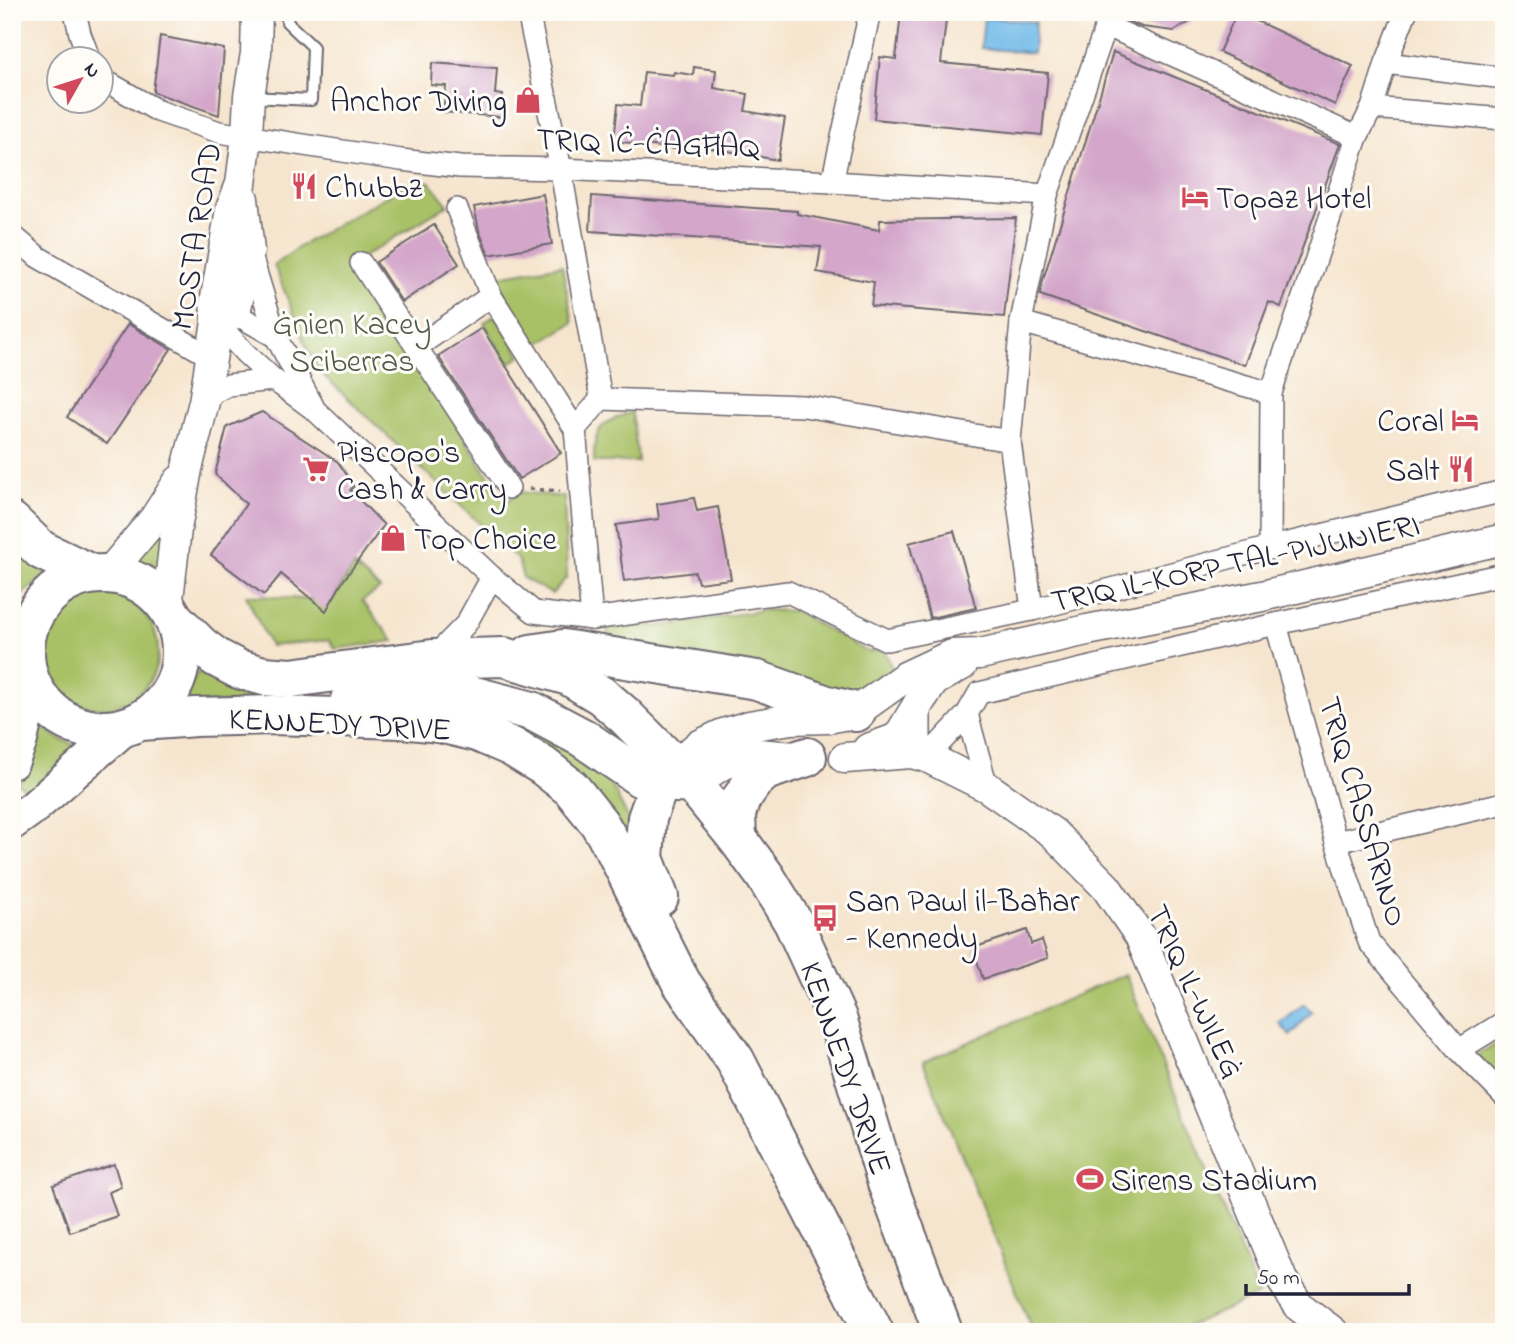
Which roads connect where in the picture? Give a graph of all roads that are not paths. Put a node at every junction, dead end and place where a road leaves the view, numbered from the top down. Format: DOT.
graph roads {
  1 [pos="75,12"];
  2 [pos="257,12"];
  3 [pos="288,12"];
  4 [pos="528,12"];
  5 [pos="870,12"];
  6 [pos="1406,12"];
  7 [pos="1109,19"];
  8 [pos="85,46"];
  9 [pos="1386,63"];
  10 [pos="1504,78"];
  11 [pos="116,87"];
  12 [pos="249,96"];
  13 [pos="1372,108"];
  14 [pos="1504,119"];
  15 [pos="247,136"];
  16 [pos="1357,137"];
  17 [pos="560,169"];
  18 [pos="832,182"];
  19 [pos="241,184"];
  20 [pos="1047,195"];
  21 [pos="457,209"];
  22 [pos="12,235"];
  23 [pos="249,251"];
  24 [pos="361,263"];
  25 [pos="491,296"];
  26 [pos="216,322"];
  27 [pos="1021,322"];
  28 [pos="276,337"];
  29 [pos="418,346"];
  30 [pos="211,356"];
  31 [pos="274,380"];
  32 [pos="1270,393"];
  33 [pos="601,400"];
  34 [pos="204,402"];
  35 [pos="316,411"];
  36 [pos="575,429"];
  37 [pos="1010,442"];
  38 [pos="187,469"];
  39 [pos="509,488"];
  40 [pos="1504,491"];
  41 [pos="12,522"];
  42 [pos="1504,538"];
  43 [pos="1270,549"];
  44 [pos="100,574"];
  45 [pos="1504,574"];
  46 [pos="492,577"];
  47 [pos="1032,610"];
  48 [pos="170,613"];
  49 [pos="592,619"];
  50 [pos="1276,624"];
  51 [pos="12,625"];
  52 [pos="980,654"];
  53 [pos="504,657"];
  54 [pos="432,659"];
  55 [pos="29,673"];
  56 [pos="856,712"];
  57 [pos="967,714"];
  58 [pos="274,715"];
  59 [pos="134,724"];
  60 [pos="914,751"];
  61 [pos="807,757"];
  62 [pos="12,762"];
  63 [pos="676,777"];
  64 [pos="987,787"];
  65 [pos="1504,803"];
  66 [pos="12,823"];
  67 [pos="737,838"];
  68 [pos="1336,842"];
  69 [pos="1504,1022"];
  70 [pos="1459,1050"];
  71 [pos="1504,1096"];
  72 [pos="758,1104"];
  73 [pos="874,1332"];
  74 [pos="943,1332"];
  75 [pos="1333,1332"];
  1 -- 8 [label="street"];
  2 -- 12 [label="street, MOSTA ROAD"];
  3 -- 12 [label="lane"];
  4 -- 17 [label="street"];
  5 -- 18 [label="street"];
  6 -- 9 [label="street"];
  7 -- 16 [label="street"];
  7 -- 20 [label="street"];
  9 -- 10 [label="street"];
  9 -- 13 [label="street"];
  11 -- 15 [label="street, TRIQ IĊ-ĊAGĦAQ"];
  12 -- 15 [label="street, MOSTA ROAD"];
  13 -- 14 [label="street"];
  13 -- 16 [label="street"];
  15 -- 17 [label="street, TRIQ IĊ-ĊAGĦAQ"];
  15 -- 19 [label="street, MOSTA ROAD"];
  16 -- 32 [label="street"];
  17 -- 18 [label="street, TRIQ IĊ-ĊAGĦAQ"];
  17 -- 33 [label="street"];
  18 -- 20 [label="street, TRIQ IĊ-ĊAGĦAQ"];
  19 -- 23 [label="street"];
  19 -- 26 [label="street, MOSTA ROAD"];
  20 -- 27 [label="street"];
  21 -- 25 [label="street"];
  22 -- 30 [label="street"];
  23 -- 26 [label="street"];
  23 -- 28 [label="street"];
  24 -- 29 [label="street"];
  25 -- 29 [label="street"];
  25 -- 36 [label="street"];
  26 -- 28 [label="street"];
  26 -- 30 [label="street, MOSTA ROAD"];
  26 -- 31 [label="street"];
  27 -- 32 [label="street"];
  27 -- 37 [label="street"];
  28 -- 35 [label="street"];
  29 -- 39 [label="street"];
  30 -- 34 [label="street, MOSTA ROAD"];
  31 -- 34 [label="street"];
  31 -- 35 [label="street"];
  32 -- 43 [label="street"];
  33 -- 36 [label="street"];
  33 -- 37 [label="street"];
  34 -- 38 [label="street, MOSTA ROAD"];
  35 -- 46 [label="street"];
  36 -- 49 [label="street"];
  37 -- 47 [label="street"];
  38 -- 44 [label="street, MOSTA ROAD"];
  38 -- 48 [label="street, MOSTA ROAD"];
  40 -- 43 [label="street"];
  41 -- 44 [label="highway"];
  42 -- 52 [label="street, TRIQ IL-KORP TAL-PIJUNIERI"];
  43 -- 47 [label="street"];
  44 -- 48 [label="highway"];
  44 -- 55 [label="highway"];
  45 -- 50 [label="street"];
  46 -- 49 [label="street"];
  46 -- 54 [label="street"];
  47 -- 49 [label="street"];
  48 -- 54 [label="highway, KENNEDY DRIVE"];
  48 -- 59 [label="highway"];
  50 -- 57 [label="street"];
  50 -- 68 [label="street, TRIQ CASSARINO"];
  51 -- 55 [label="highway"];
  52 -- 56 [label="street, TRIQ IL-KORP TAL-PIJUNIERI"];
  52 -- 60 [label="street, TRIQ IL-KORP TAL-PIJUNIERI"];
  53 -- 54 [label="highway, KENNEDY DRIVE"];
  53 -- 56 [label="highway"];
  53 -- 63 [label="highway, KENNEDY DRIVE"];
  55 -- 59 [label="highway"];
  55 -- 62 [label="main road"];
  56 -- 60 [label="street, TRIQ IL-WILEĠ"];
  56 -- 63 [label="street"];
  57 -- 60 [label="street"];
  57 -- 64 [label="street"];
  58 -- 59 [label="highway, KENNEDY DRIVE"];
  58 -- 63 [label="highway"];
  58 -- 72 [label="highway, KENNEDY DRIVE"];
  59 -- 66 [label="main road"];
  60 -- 61 [label="street"];
  60 -- 64 [label="street, TRIQ IL-WILEĠ"];
  61 -- 63 [label="street"];
  61 -- 67 [label="highway"];
  63 -- 67 [label="highway, KENNEDY DRIVE"];
  63 -- 72 [label="highway"];
  64 -- 75 [label="street, TRIQ IL-WILEĠ"];
  65 -- 68 [label="street"];
  67 -- 74 [label="highway, KENNEDY DRIVE"];
  68 -- 70 [label="street, TRIQ CASSARINO"];
  69 -- 70 [label="street"];
  70 -- 71 [label="street, TRIQ CASSARINO"];
  72 -- 73 [label="highway, KENNEDY DRIVE"];
}
